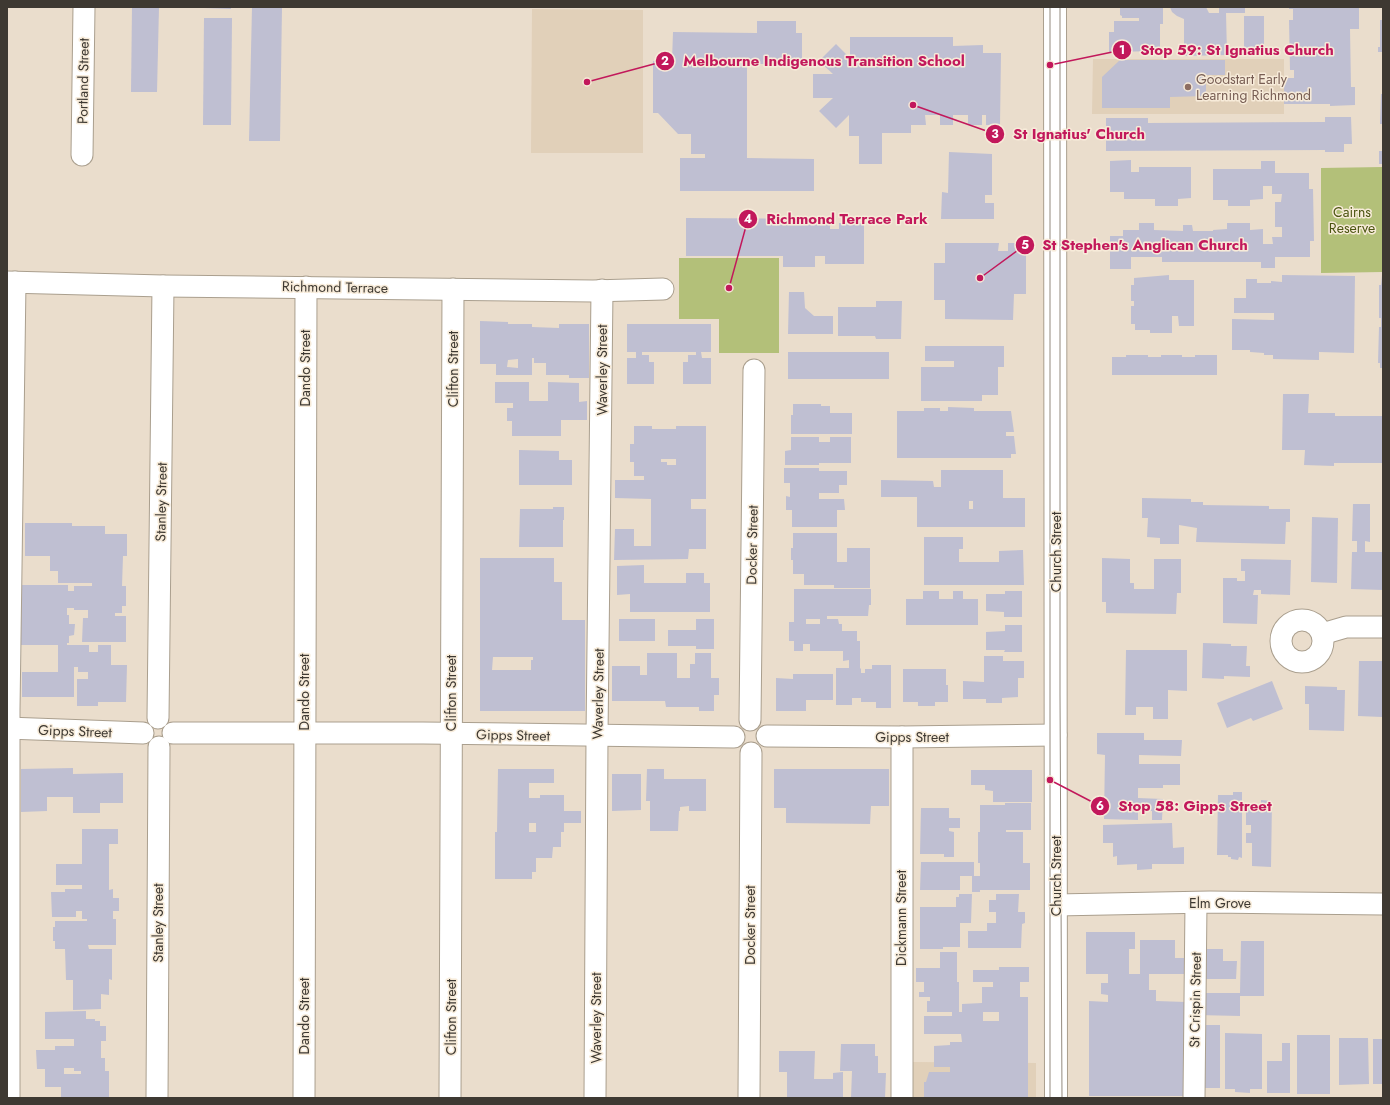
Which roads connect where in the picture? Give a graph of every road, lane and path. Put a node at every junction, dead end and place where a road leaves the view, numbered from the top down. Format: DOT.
graph roads {
  1 [pos="84,7"];
  2 [pos="1055,7"];
  3 [pos="82,155"];
  4 [pos="11,282"];
  5 [pos="163,286"];
  6 [pos="306,287"];
  7 [pos="454,289"];
  8 [pos="663,289"];
  9 [pos="602,290"];
  10 [pos="754,370"];
  11 [pos="1383,627"];
  12 [pos="1322,634"];
  13 [pos="158,718"];
  14 [pos="750,720"];
  15 [pos="8,728"];
  16 [pos="143,733"];
  17 [pos="304,733"];
  18 [pos="451,734"];
  19 [pos="597,736"];
  20 [pos="767,736"];
  21 [pos="1056,736"];
  22 [pos="734,737"];
  23 [pos="902,737"];
  24 [pos="166,740"];
  25 [pos="751,753"];
  26 [pos="1196,903"];
  27 [pos="1383,904"];
  28 [pos="1056,905"];
  29 [pos="9,1098"];
  30 [pos="157,1098"];
  31 [pos="304,1098"];
  32 [pos="450,1098"];
  33 [pos="595,1098"];
  34 [pos="749,1098"];
  35 [pos="902,1098"];
  36 [pos="1056,1098"];
  37 [pos="1194,1098"];
  1 -- 3 [label="street, Portland Street"];
  2 -- 21 [label="main road, Church Street"];
  4 -- 5 [label="street, Richmond Terrace"];
  4 -- 15 [label="street"];
  5 -- 6 [label="street, Richmond Terrace"];
  5 -- 13 [label="street, Stanley Street"];
  6 -- 7 [label="street, Richmond Terrace"];
  6 -- 17 [label="street, Dando Street"];
  7 -- 9 [label="street, Richmond Terrace"];
  7 -- 18 [label="street, Clifton Street"];
  8 -- 9 [label="street, Richmond Terrace"];
  9 -- 19 [label="street, Waverley Street"];
  10 -- 14 [label="street, Docker Street"];
  11 -- 12 [label="street"];
  13 -- 16 [label="street"];
  13 -- 24 [label="street"];
  14 -- 20 [label="street"];
  14 -- 22 [label="street"];
  15 -- 16 [label="street, Gipps Street"];
  15 -- 29 [label="street"];
  16 -- 24 [label="street"];
  17 -- 18 [label="street, Gipps Street"];
  17 -- 24 [label="street, Gipps Street"];
  17 -- 31 [label="street, Dando Street"];
  18 -- 19 [label="street, Gipps Street"];
  18 -- 32 [label="street, Clifton Street"];
  19 -- 22 [label="street, Gipps Street"];
  19 -- 33 [label="street, Waverley Street"];
  20 -- 23 [label="street, Gipps Street"];
  20 -- 25 [label="street"];
  21 -- 23 [label="street, Gipps Street"];
  21 -- 28 [label="main road, Church Street"];
  22 -- 25 [label="street"];
  23 -- 35 [label="street, Dickmann Street"];
  24 -- 30 [label="street, Stanley Street"];
  25 -- 34 [label="street, Docker Street"];
  26 -- 27 [label="street, Elm Grove"];
  26 -- 28 [label="street, Elm Grove"];
  26 -- 37 [label="street, St Crispin Street"];
  28 -- 36 [label="main road, Church Street"];
}
